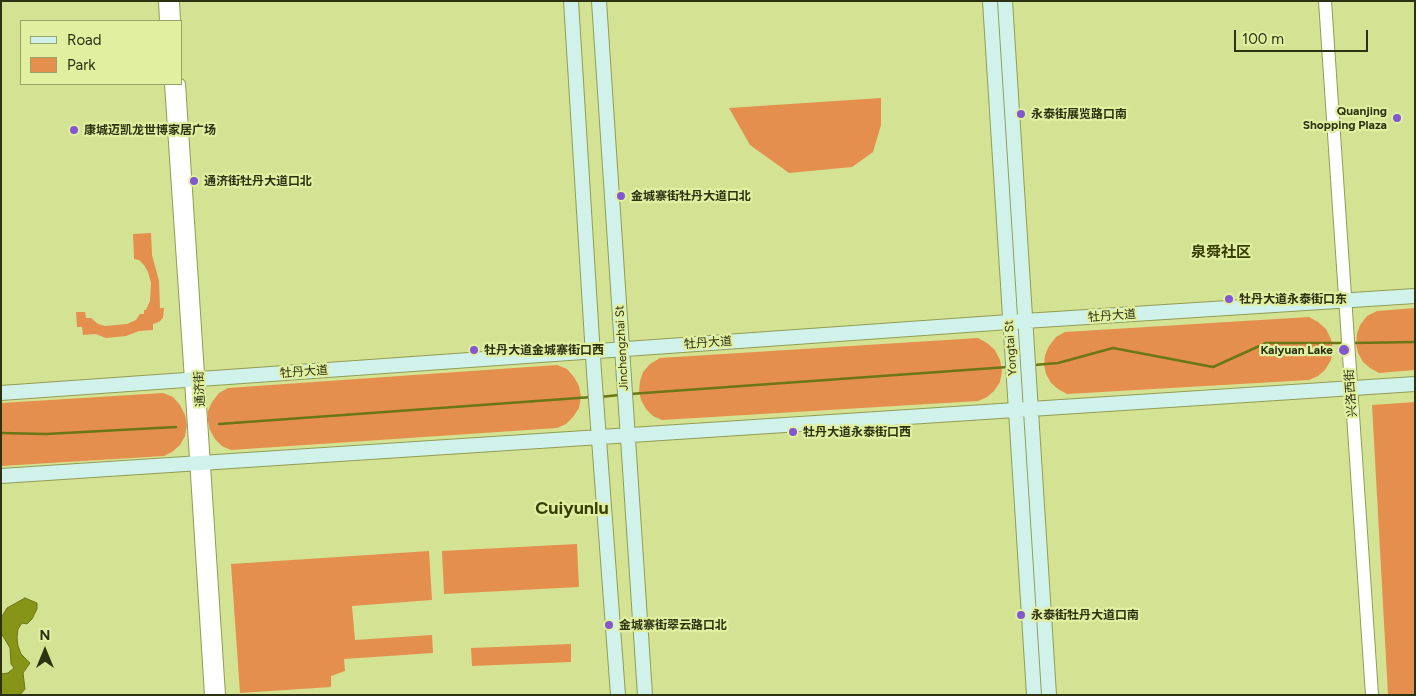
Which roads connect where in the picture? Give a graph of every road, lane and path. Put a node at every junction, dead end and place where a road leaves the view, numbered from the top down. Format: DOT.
graph roads {
  1 [pos="164,1"];
  2 [pos="174,1"];
  3 [pos="571,1"];
  4 [pos="599,1"];
  5 [pos="990,1"];
  6 [pos="1005,1"];
  7 [pos="1317,1"];
  8 [pos="1325,1"];
  9 [pos="165,20"];
  10 [pos="175,20"];
  11 [pos="170,85"];
  12 [pos="180,85"];
  13 [pos="1415,296"];
  14 [pos="1342,301"];
  15 [pos="1025,321"];
  16 [pos="1009,322"];
  17 [pos="622,350"];
  18 [pos="593,352"];
  19 [pos="195,380"];
  20 [pos="1415,384"];
  21 [pos="1347,389"];
  22 [pos="1,393"];
  23 [pos="1031,408"];
  24 [pos="1015,409"];
  25 [pos="627,435"];
  26 [pos="599,437"];
  27 [pos="199,463"];
  28 [pos="1,476"];
  29 [pos="210,695"];
  30 [pos="220,695"];
  31 [pos="618,695"];
  32 [pos="645,695"];
  33 [pos="1034,695"];
  34 [pos="1049,695"];
  35 [pos="1365,695"];
  36 [pos="1372,695"];
  1 -- 9 [label="street"];
  2 -- 10 [label="street"];
  3 -- 18 [label="main road"];
  4 -- 17 [label="main road, Jinchengzhai St"];
  5 -- 16 [label="main road, Yongtai St"];
  6 -- 15 [label="main road, Yongtai St"];
  7 -- 14 [label="street, 兴洛西街"];
  8 -- 14 [label="street, 兴洛西街"];
  11 -- 19 [label="street, 通济街"];
  12 -- 19 [label="street, 通济街"];
  13 -- 14 [label="main road, 牡丹大道"];
  14 -- 15 [label="main road, 牡丹大道"];
  14 -- 21 [label="street, 兴洛西街"];
  15 -- 16 [label="main road, 牡丹大道"];
  15 -- 23 [label="main road, Yongtai St"];
  16 -- 17 [label="main road, 牡丹大道"];
  16 -- 24 [label="main road, Yongtai St"];
  17 -- 18 [label="main road, 牡丹大道"];
  17 -- 25 [label="main road, Jinchengzhai St"];
  18 -- 19 [label="main road, 牡丹大道"];
  18 -- 26 [label="main road"];
  19 -- 22 [label="main road, 牡丹大道"];
  19 -- 27 [label="street, 通济街"];
  20 -- 21 [label="main road"];
  21 -- 23 [label="main road"];
  21 -- 35 [label="street, 兴洛西街"];
  21 -- 36 [label="street, 兴洛西街"];
  23 -- 24 [label="main road"];
  23 -- 34 [label="main road, Yongtai St"];
  24 -- 25 [label="main road"];
  24 -- 33 [label="main road, Yongtai St"];
  25 -- 26 [label="main road"];
  25 -- 32 [label="main road, Jinchengzhai St"];
  26 -- 27 [label="main road"];
  26 -- 31 [label="main road"];
  27 -- 28 [label="main road"];
  27 -- 29 [label="street, 通济街"];
  27 -- 30 [label="street, 通济街"];
}
